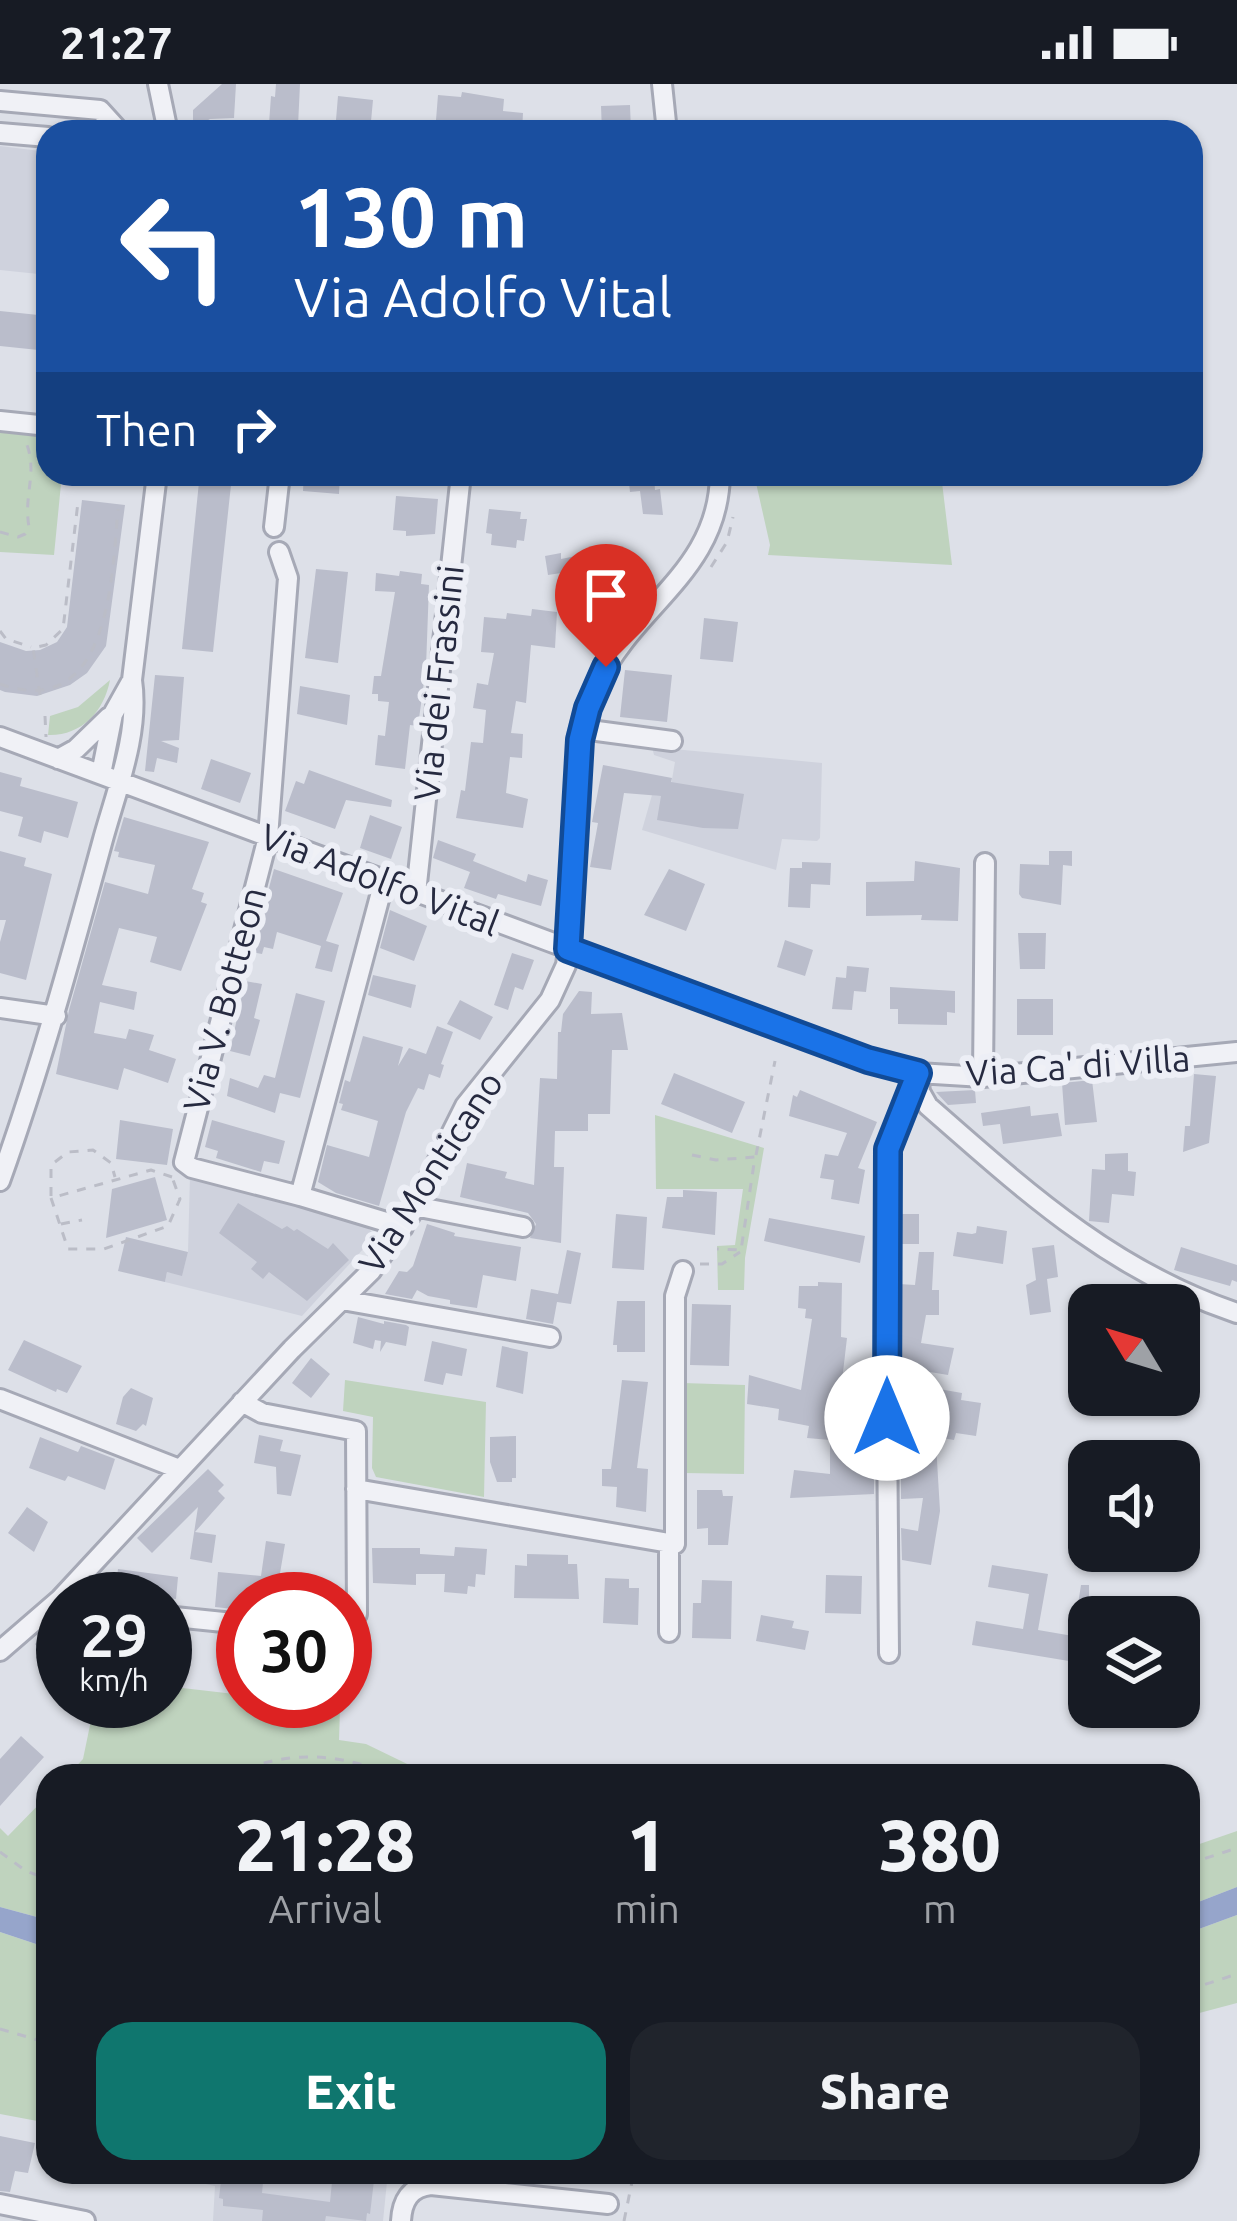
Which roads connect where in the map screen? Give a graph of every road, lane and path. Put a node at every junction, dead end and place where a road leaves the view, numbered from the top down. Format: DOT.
graph roads {
  1 [pos="158,84"];
  2 [pos="662,84"];
  3 [pos="0,101"];
  4 [pos="112,120"];
  5 [pos="166,120"];
  6 [pos="666,120"];
  7 [pos="0,133"];
  8 [pos="36,136"];
  9 [pos="0,421"];
  10 [pos="25,423"];
  11 [pos="36,424"];
  12 [pos="156,486"];
  13 [pos="279,486"];
  14 [pos="460,486"];
  15 [pos="720,486"];
  16 [pos="78,502"];
  17 [pos="118,509"];
  18 [pos="274,527"];
  19 [pos="0,532"];
  20 [pos="279,552"];
  21 [pos="0,631"];
  22 [pos="33,647"];
  23 [pos="132,680"];
  24 [pos="0,684"];
  25 [pos="39,692"];
  26 [pos="112,714"];
  27 [pos="45,716"];
  28 [pos="582,729"];
  29 [pos="0,737"];
  30 [pos="46,739"];
  31 [pos="672,741"];
  32 [pos="58,759"];
  33 [pos="110,778"];
  34 [pos="268,837"];
  35 [pos="986,862"];
  36 [pos="384,881"];
  37 [pos="416,893"];
  38 [pos="568,949"];
  39 [pos="0,1008"];
  40 [pos="56,1016"];
  41 [pos="1237,1052"];
  42 [pos="775,1061"];
  43 [pos="918,1073"];
  44 [pos="983,1077"];
  45 [pos="692,1155"];
  46 [pos="755,1157"];
  47 [pos="116,1178"];
  48 [pos="0,1180"];
  49 [pos="300,1196"];
  50 [pos="51,1198"];
  51 [pos="415,1206"];
  52 [pos="82,1220"];
  53 [pos="58,1224"];
  54 [pos="403,1227"];
  55 [pos="524,1227"];
  56 [pos="717,1249"];
  57 [pos="741,1250"];
  58 [pos="683,1271"];
  59 [pos="342,1300"];
  60 [pos="1237,1313"];
  61 [pos="550,1337"];
  62 [pos="0,1399"];
  63 [pos="242,1402"];
  64 [pos="179,1469"];
  65 [pos="356,1489"];
  66 [pos="669,1543"];
  67 [pos="87,1572"];
  68 [pos="357,1572"];
  69 [pos="36,1621"];
  70 [pos="668,1632"];
  71 [pos="0,1651"];
  72 [pos="889,1653"];
  73 [pos="258,1764"];
  74 [pos="355,1764"];
  75 [pos="1237,1848"];
  76 [pos="0,1852"];
  77 [pos="1200,1860"];
  78 [pos="36,1875"];
  79 [pos="1237,1975"];
  80 [pos="1200,1986"];
  81 [pos="0,2029"];
  82 [pos="36,2040"];
  83 [pos="632,2184"];
  84 [pos="0,2204"];
  85 [pos="608,2204"];
  86 [pos="85,2221"];
  87 [pos="400,2221"];
  88 [pos="624,2221"];
  1 -- 5 [label="street"];
  2 -- 6 [label="street"];
  3 -- 4 [label="street"];
  7 -- 8 [label="street"];
  9 -- 10 [label="street"];
  10 -- 11 [label="street"];
  10 -- 19 [label="path"];
  12 -- 23 [label="street"];
  13 -- 18 [label="street"];
  14 -- 37 [label="street, Via dei Frassini"];
  15 -- 28 [label="street, Via Monticano"];
  16 -- 22 [label="path"];
  17 -- 25 [label="path"];
  20 -- 34 [label="street, Via V. Botteon"];
  21 -- 22 [label="path"];
  22 -- 25 [label="path"];
  23 -- 26 [label="street"];
  23 -- 33 [label="street"];
  24 -- 25 [label="path"];
  26 -- 32 [label="street"];
  26 -- 33 [label="street"];
  27 -- 30 [label="path"];
  28 -- 31 [label="street"];
  28 -- 38 [label="street, Via Monticano"];
  29 -- 32 [label="street, Via Adolfo Vital"];
  32 -- 33 [label="street, Via Adolfo Vital"];
  33 -- 34 [label="street, Via Adolfo Vital"];
  33 -- 40 [label="street"];
  34 -- 36 [label="street, Via Adolfo Vital"];
  34 -- 49 [label="street, Via V. Botteon"];
  35 -- 44 [label="street"];
  36 -- 37 [label="street, Via Adolfo Vital"];
  36 -- 49 [label="street"];
  37 -- 38 [label="street, Via Adolfo Vital"];
  38 -- 43 [label="street, Via Adolfo Vital"];
  38 -- 51 [label="street, Via Monticano"];
  39 -- 40 [label="street"];
  40 -- 48 [label="street"];
  41 -- 44 [label="street, Via Ca' di Villa"];
  42 -- 46 [label="path"];
  43 -- 44 [label="street, Via Ca' di Villa"];
  43 -- 60 [label="street"];
  43 -- 72 [label="street"];
  45 -- 46 [label="path"];
  46 -- 57 [label="path"];
  47 -- 50 [label="path"];
  47 -- 50 [label="path"];
  47 -- 53 [label="path"];
  49 -- 54 [label="street"];
  50 -- 53 [label="path"];
  51 -- 54 [label="street, Via Monticano"];
  51 -- 55 [label="street"];
  52 -- 53 [label="path"];
  54 -- 59 [label="street, Via Monticano"];
  56 -- 57 [label="path"];
  57 -- 58 [label="path"];
  58 -- 66 [label="street"];
  59 -- 61 [label="street"];
  59 -- 63 [label="street, Via Monticano"];
  62 -- 64 [label="street"];
  63 -- 64 [label="street, Via Monticano"];
  63 -- 65 [label="street"];
  64 -- 67 [label="street, Via Monticano"];
  65 -- 66 [label="street"];
  65 -- 68 [label="street"];
  66 -- 70 [label="street"];
  69 -- 71 [label="street, Via Monticano"];
  73 -- 74 [label="path"];
  75 -- 77 [label="path"];
  76 -- 78 [label="path"];
  79 -- 80 [label="path"];
  81 -- 82 [label="path"];
  83 -- 88 [label="path"];
  84 -- 86 [label="street"];
  85 -- 87 [label="street"];
}
